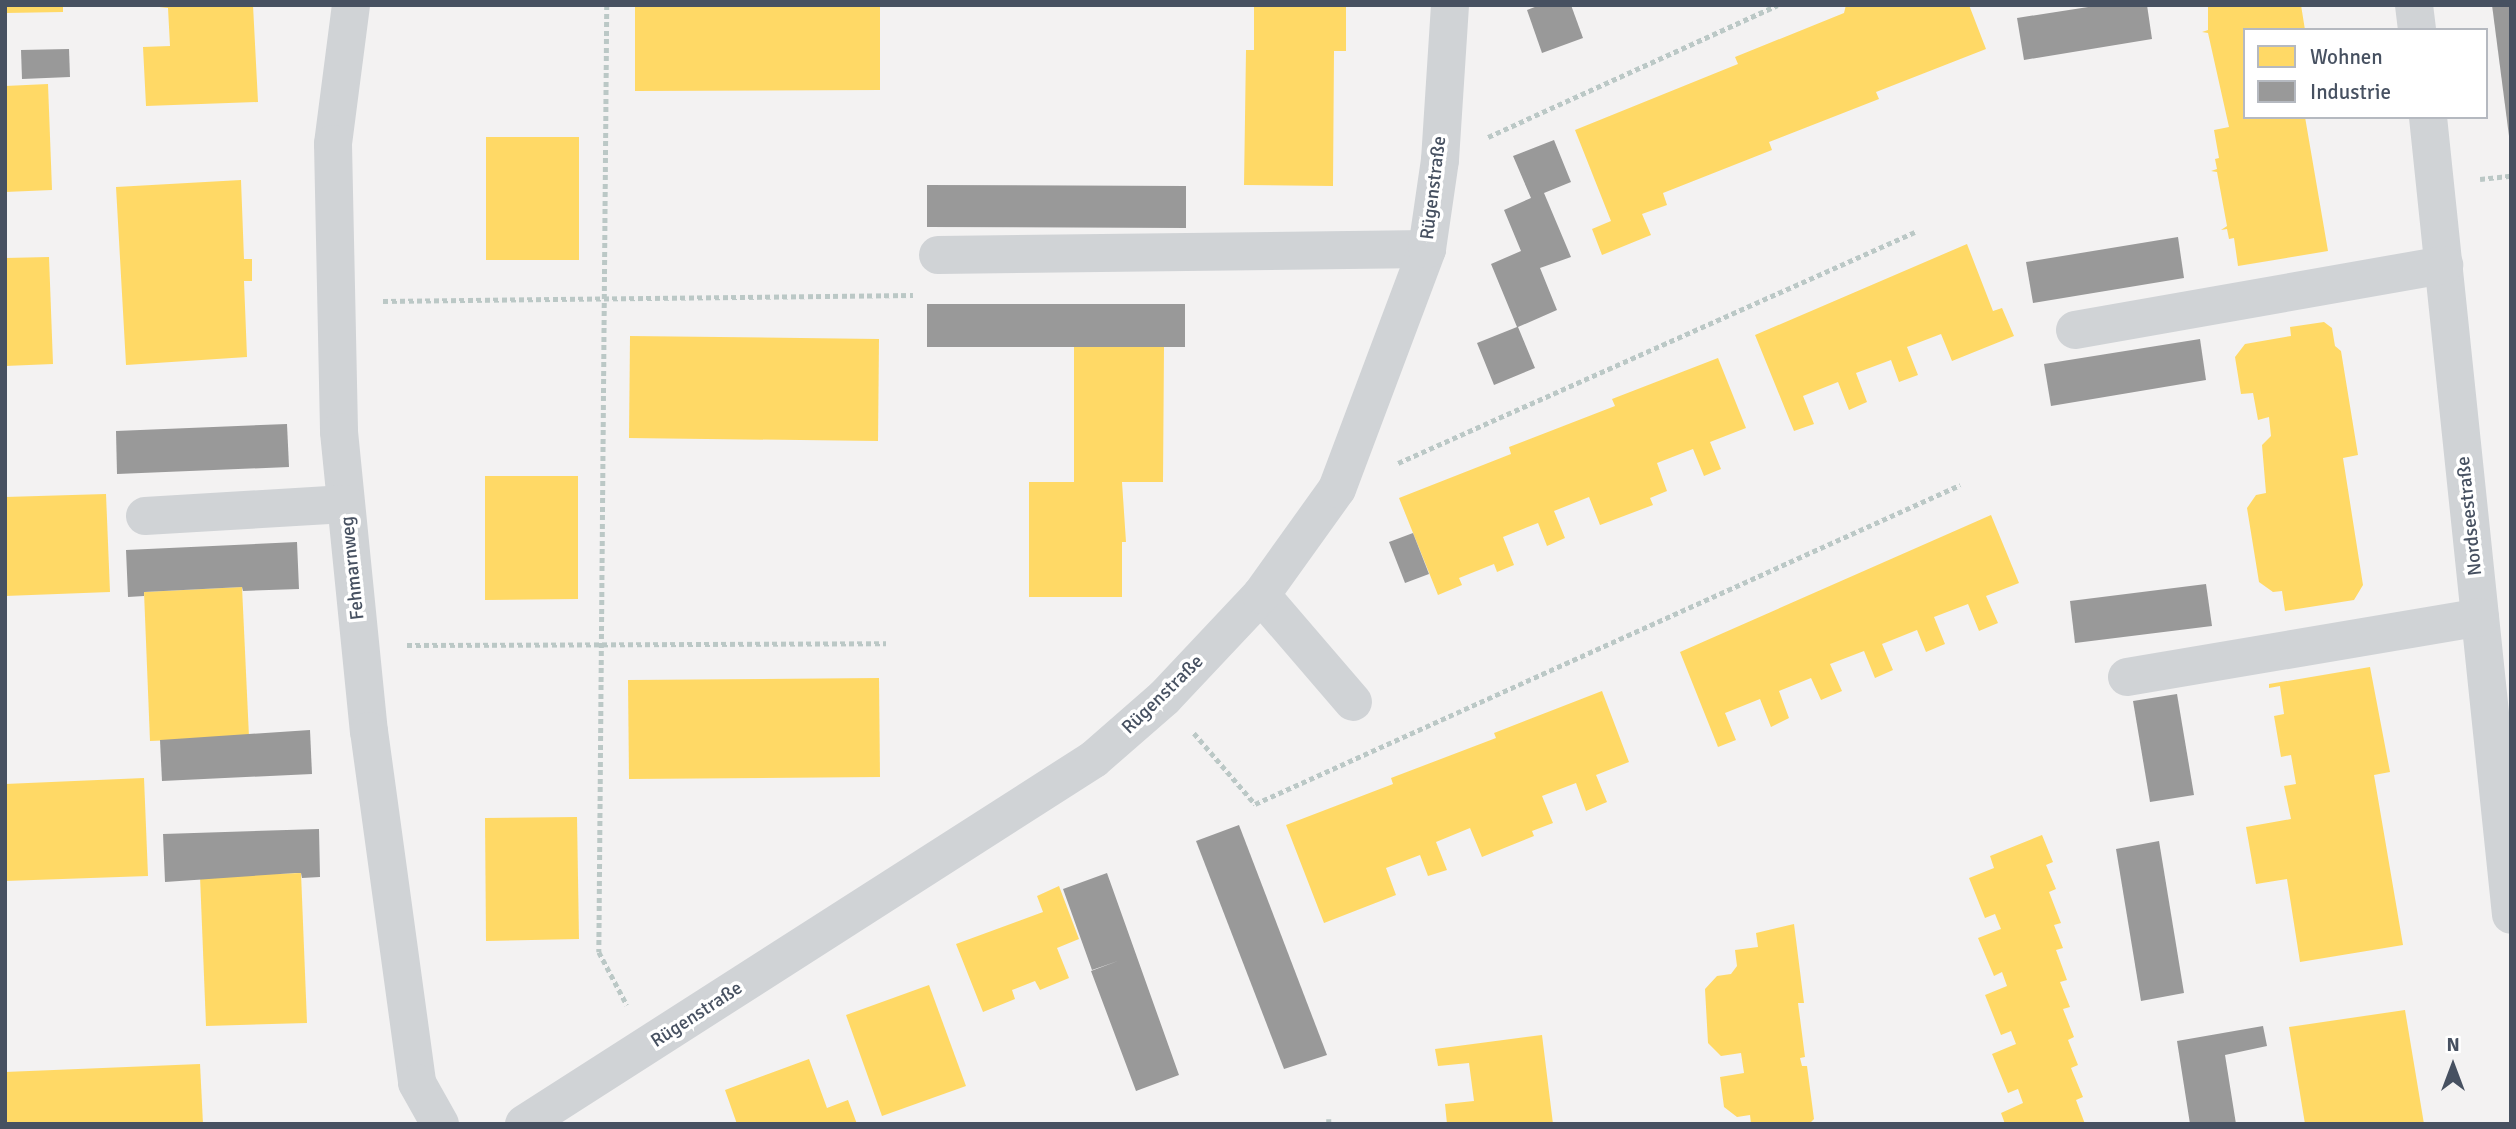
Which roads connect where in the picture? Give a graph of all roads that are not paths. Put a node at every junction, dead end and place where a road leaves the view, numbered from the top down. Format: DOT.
graph roads {
  1 [pos="351,5"];
  2 [pos="1450,5"];
  3 [pos="2414,5"];
  4 [pos="2417,28"];
  5 [pos="2428,119"];
  6 [pos="1427,249"];
  7 [pos="938,255"];
  8 [pos="2444,265"];
  9 [pos="2076,330"];
  10 [pos="346,504"];
  11 [pos="145,516"];
  12 [pos="1261,596"];
  13 [pos="2480,617"];
  14 [pos="2127,677"];
  15 [pos="1353,702"];
  16 [pos="2511,915"];
  17 [pos="440,1124"];
  18 [pos="524,1124"];
  1 -- 10 [label="street, Fehmarnweg"];
  2 -- 6 [label="street, Rügenstraße"];
  3 -- 4 [label="street"];
  5 -- 8 [label="street, Nordseestraße"];
  6 -- 7 [label="street"];
  6 -- 12 [label="street, Rügenstraße"];
  8 -- 9 [label="street"];
  8 -- 13 [label="street, Nordseestraße"];
  10 -- 11 [label="street"];
  10 -- 17 [label="street, Fehmarnweg"];
  12 -- 15 [label="street"];
  12 -- 18 [label="street, Rügenstraße"];
  13 -- 14 [label="street"];
  13 -- 16 [label="street, Nordseestraße"];
}
